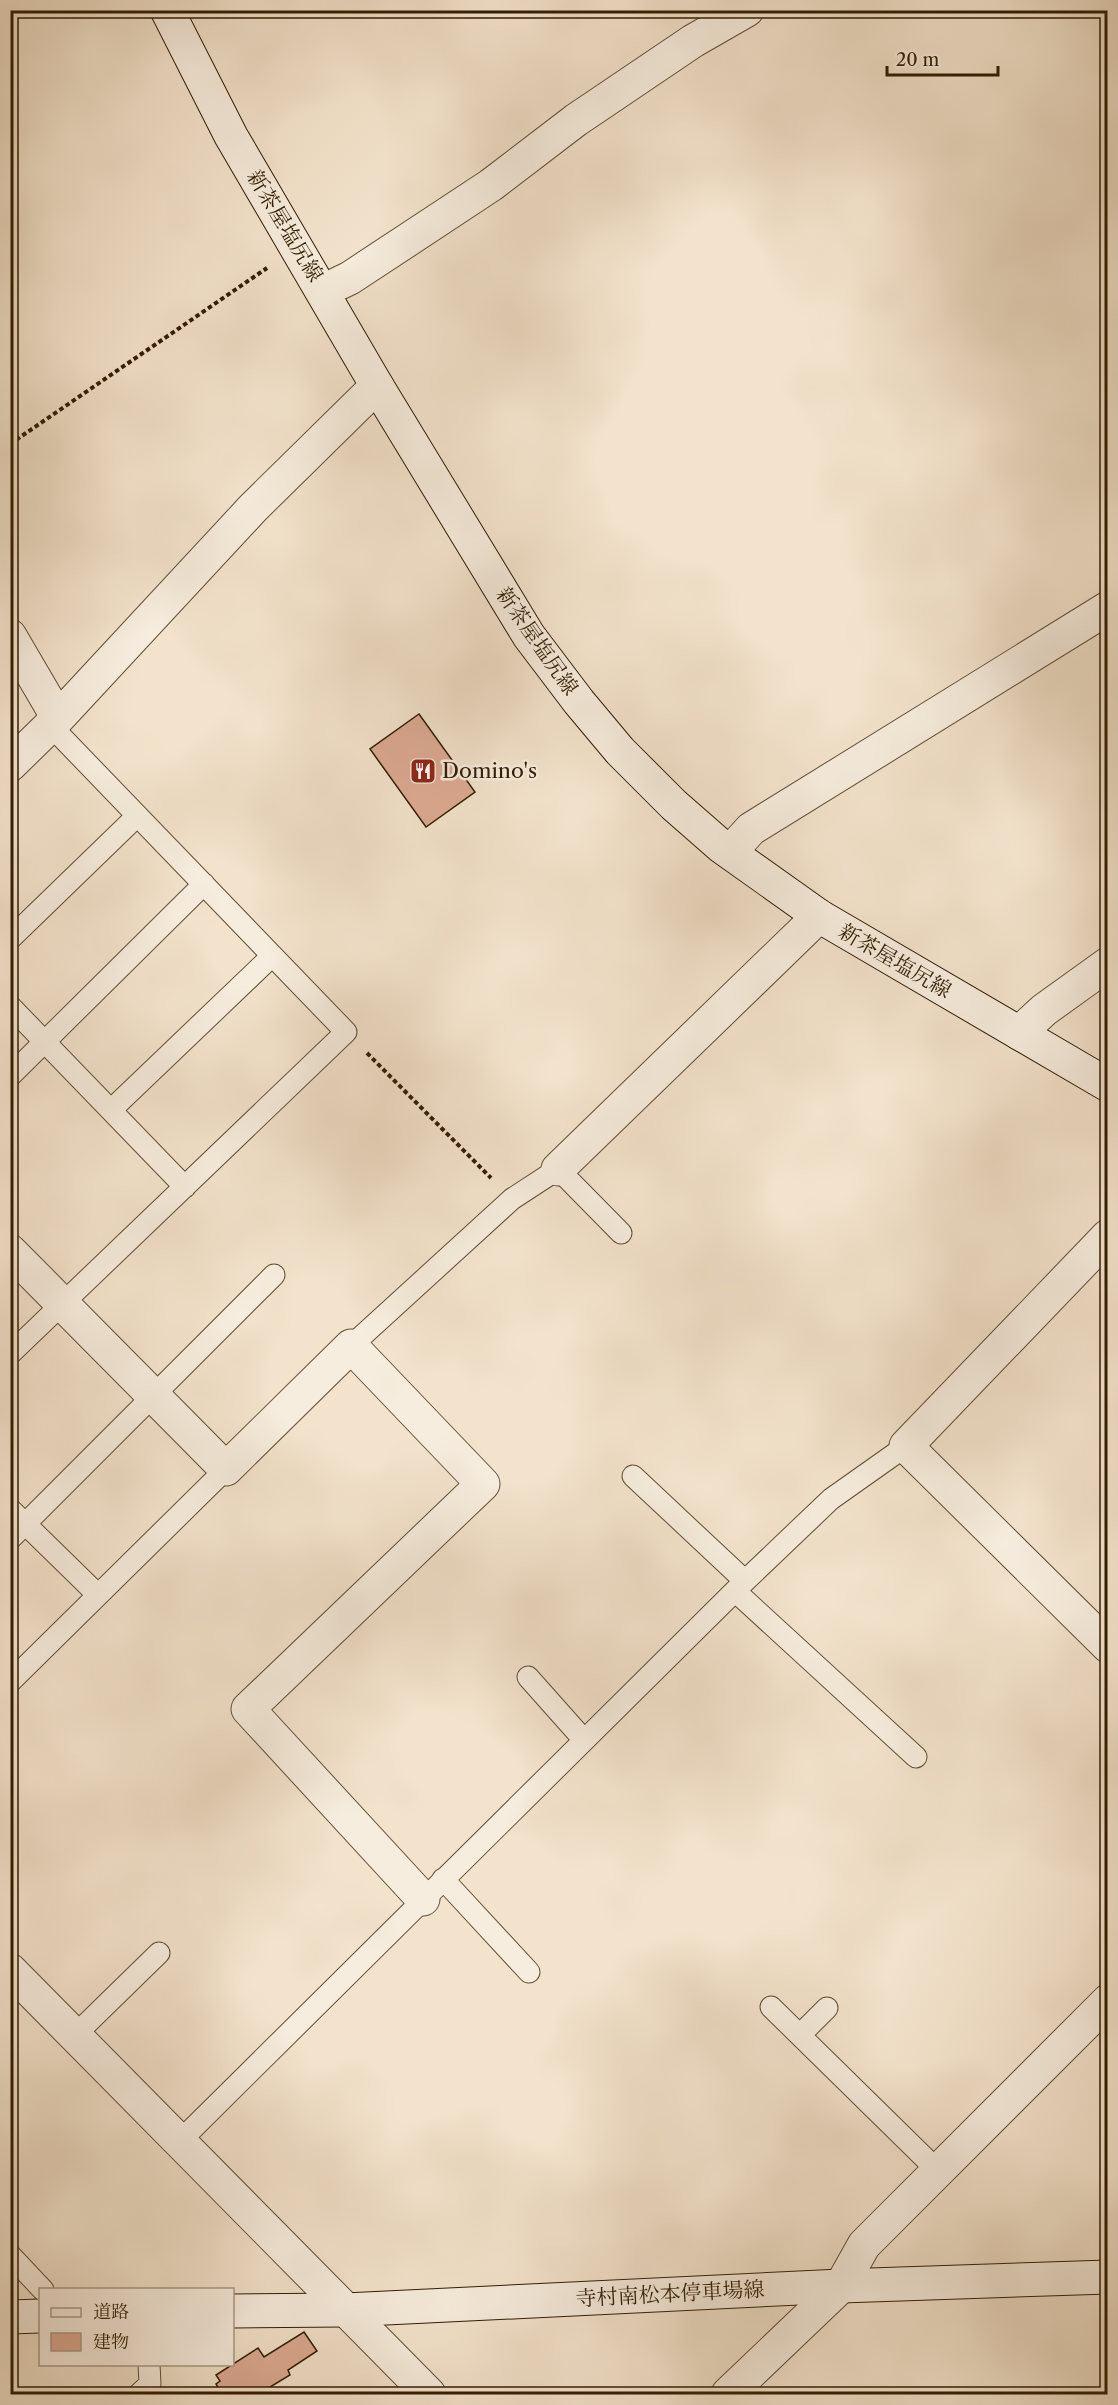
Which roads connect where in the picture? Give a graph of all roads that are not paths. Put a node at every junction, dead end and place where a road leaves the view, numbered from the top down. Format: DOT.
graph roads {
  1 [pos="167,10"];
  2 [pos="747,10"];
  3 [pos="323,291"];
  4 [pos="377,386"];
  5 [pos="1107,608"];
  6 [pos="10,636"];
  7 [pos="54,722"];
  8 [pos="10,765"];
  9 [pos="138,816"];
  10 [pos="730,852"];
  11 [pos="204,884"];
  12 [pos="819,916"];
  13 [pos="10,939"];
  14 [pos="272,956"];
  15 [pos="1107,964"];
  16 [pos="10,1006"];
  17 [pos="1019,1033"];
  18 [pos="45,1042"];
  19 [pos="10,1076"];
  20 [pos="1107,1085"];
  21 [pos="111,1110"];
  22 [pos="558,1169"];
  23 [pos="185,1187"];
  24 [pos="621,1233"];
  25 [pos="1107,1236"];
  26 [pos="10,1251"];
  27 [pos="274,1275"];
  28 [pos="63,1304"];
  29 [pos="351,1346"];
  30 [pos="10,1354"];
  31 [pos="153,1396"];
  32 [pos="906,1446"];
  33 [pos="226,1469"];
  34 [pos="633,1476"];
  35 [pos="10,1509"];
  36 [pos="26,1524"];
  37 [pos="10,1539"];
  38 [pos="740,1586"];
  39 [pos="98,1595"];
  40 [pos="1107,1646"];
  41 [pos="528,1677"];
  42 [pos="10,1682"];
  43 [pos="584,1740"];
  44 [pos="916,1757"];
  45 [pos="433,1889"];
  46 [pos="159,1953"];
  47 [pos="10,1970"];
  48 [pos="528,1972"];
  49 [pos="1107,2001"];
  50 [pos="771,2007"];
  51 [pos="827,2008"];
  52 [pos="800,2035"];
  53 [pos="74,2036"];
  54 [pos="180,2141"];
  55 [pos="938,2171"];
  56 [pos="10,2255"];
  57 [pos="1107,2277"];
  58 [pos="841,2286"];
  59 [pos="42,2288"];
  60 [pos="345,2310"];
  61 [pos="234,2311"];
  62 [pos="39,2316"];
  63 [pos="10,2317"];
  64 [pos="149,2366"];
  65 [pos="139,2394"];
  66 [pos="429,2394"];
  67 [pos="728,2394"];
  1 -- 3 [label="street, 新茶屋塩尻線"];
  2 -- 3 [label="street"];
  3 -- 4 [label="street, 新茶屋塩尻線"];
  4 -- 7 [label="street"];
  4 -- 10 [label="street, 新茶屋塩尻線"];
  5 -- 10 [label="street"];
  6 -- 7 [label="street"];
  7 -- 8 [label="street"];
  7 -- 9 [label="lane"];
  9 -- 11 [label="lane"];
  9 -- 13 [label="lane"];
  10 -- 12 [label="street, 新茶屋塩尻線"];
  11 -- 14 [label="lane"];
  11 -- 18 [label="lane"];
  12 -- 17 [label="street, 新茶屋塩尻線"];
  12 -- 22 [label="street"];
  14 -- 21 [label="lane"];
  14 -- 23 [label="lane"];
  15 -- 17 [label="street"];
  16 -- 18 [label="lane"];
  17 -- 20 [label="street, 新茶屋塩尻線"];
  18 -- 19 [label="lane"];
  18 -- 21 [label="lane"];
  21 -- 23 [label="lane"];
  22 -- 24 [label="lane"];
  22 -- 29 [label="lane"];
  23 -- 28 [label="lane"];
  25 -- 32 [label="street"];
  26 -- 28 [label="street"];
  27 -- 31 [label="lane"];
  28 -- 30 [label="lane"];
  28 -- 31 [label="street"];
  29 -- 33 [label="street"];
  29 -- 45 [label="street"];
  31 -- 33 [label="street"];
  31 -- 36 [label="lane"];
  32 -- 38 [label="lane"];
  32 -- 40 [label="street"];
  33 -- 39 [label="lane"];
  34 -- 38 [label="lane"];
  35 -- 36 [label="lane"];
  36 -- 37 [label="lane"];
  36 -- 39 [label="lane"];
  38 -- 43 [label="lane"];
  38 -- 44 [label="lane"];
  39 -- 42 [label="lane"];
  41 -- 43 [label="lane"];
  43 -- 45 [label="lane"];
  45 -- 48 [label="lane"];
  45 -- 54 [label="lane"];
  46 -- 53 [label="lane"];
  47 -- 53 [label="street"];
  49 -- 55 [label="street"];
  50 -- 52 [label="lane"];
  51 -- 52 [label="lane"];
  52 -- 55 [label="lane"];
  53 -- 54 [label="street"];
  54 -- 60 [label="street"];
  55 -- 58 [label="street"];
  56 -- 59 [label="lane"];
  57 -- 58 [label="street, 寺村南松本停車場線"];
  58 -- 60 [label="street, 寺村南松本停車場線"];
  58 -- 67 [label="street"];
  60 -- 61 [label="street, 寺村南松本停車場線"];
  60 -- 66 [label="street"];
  62 -- 63 [label="street"];
  64 -- 65 [label="lane"];
}
